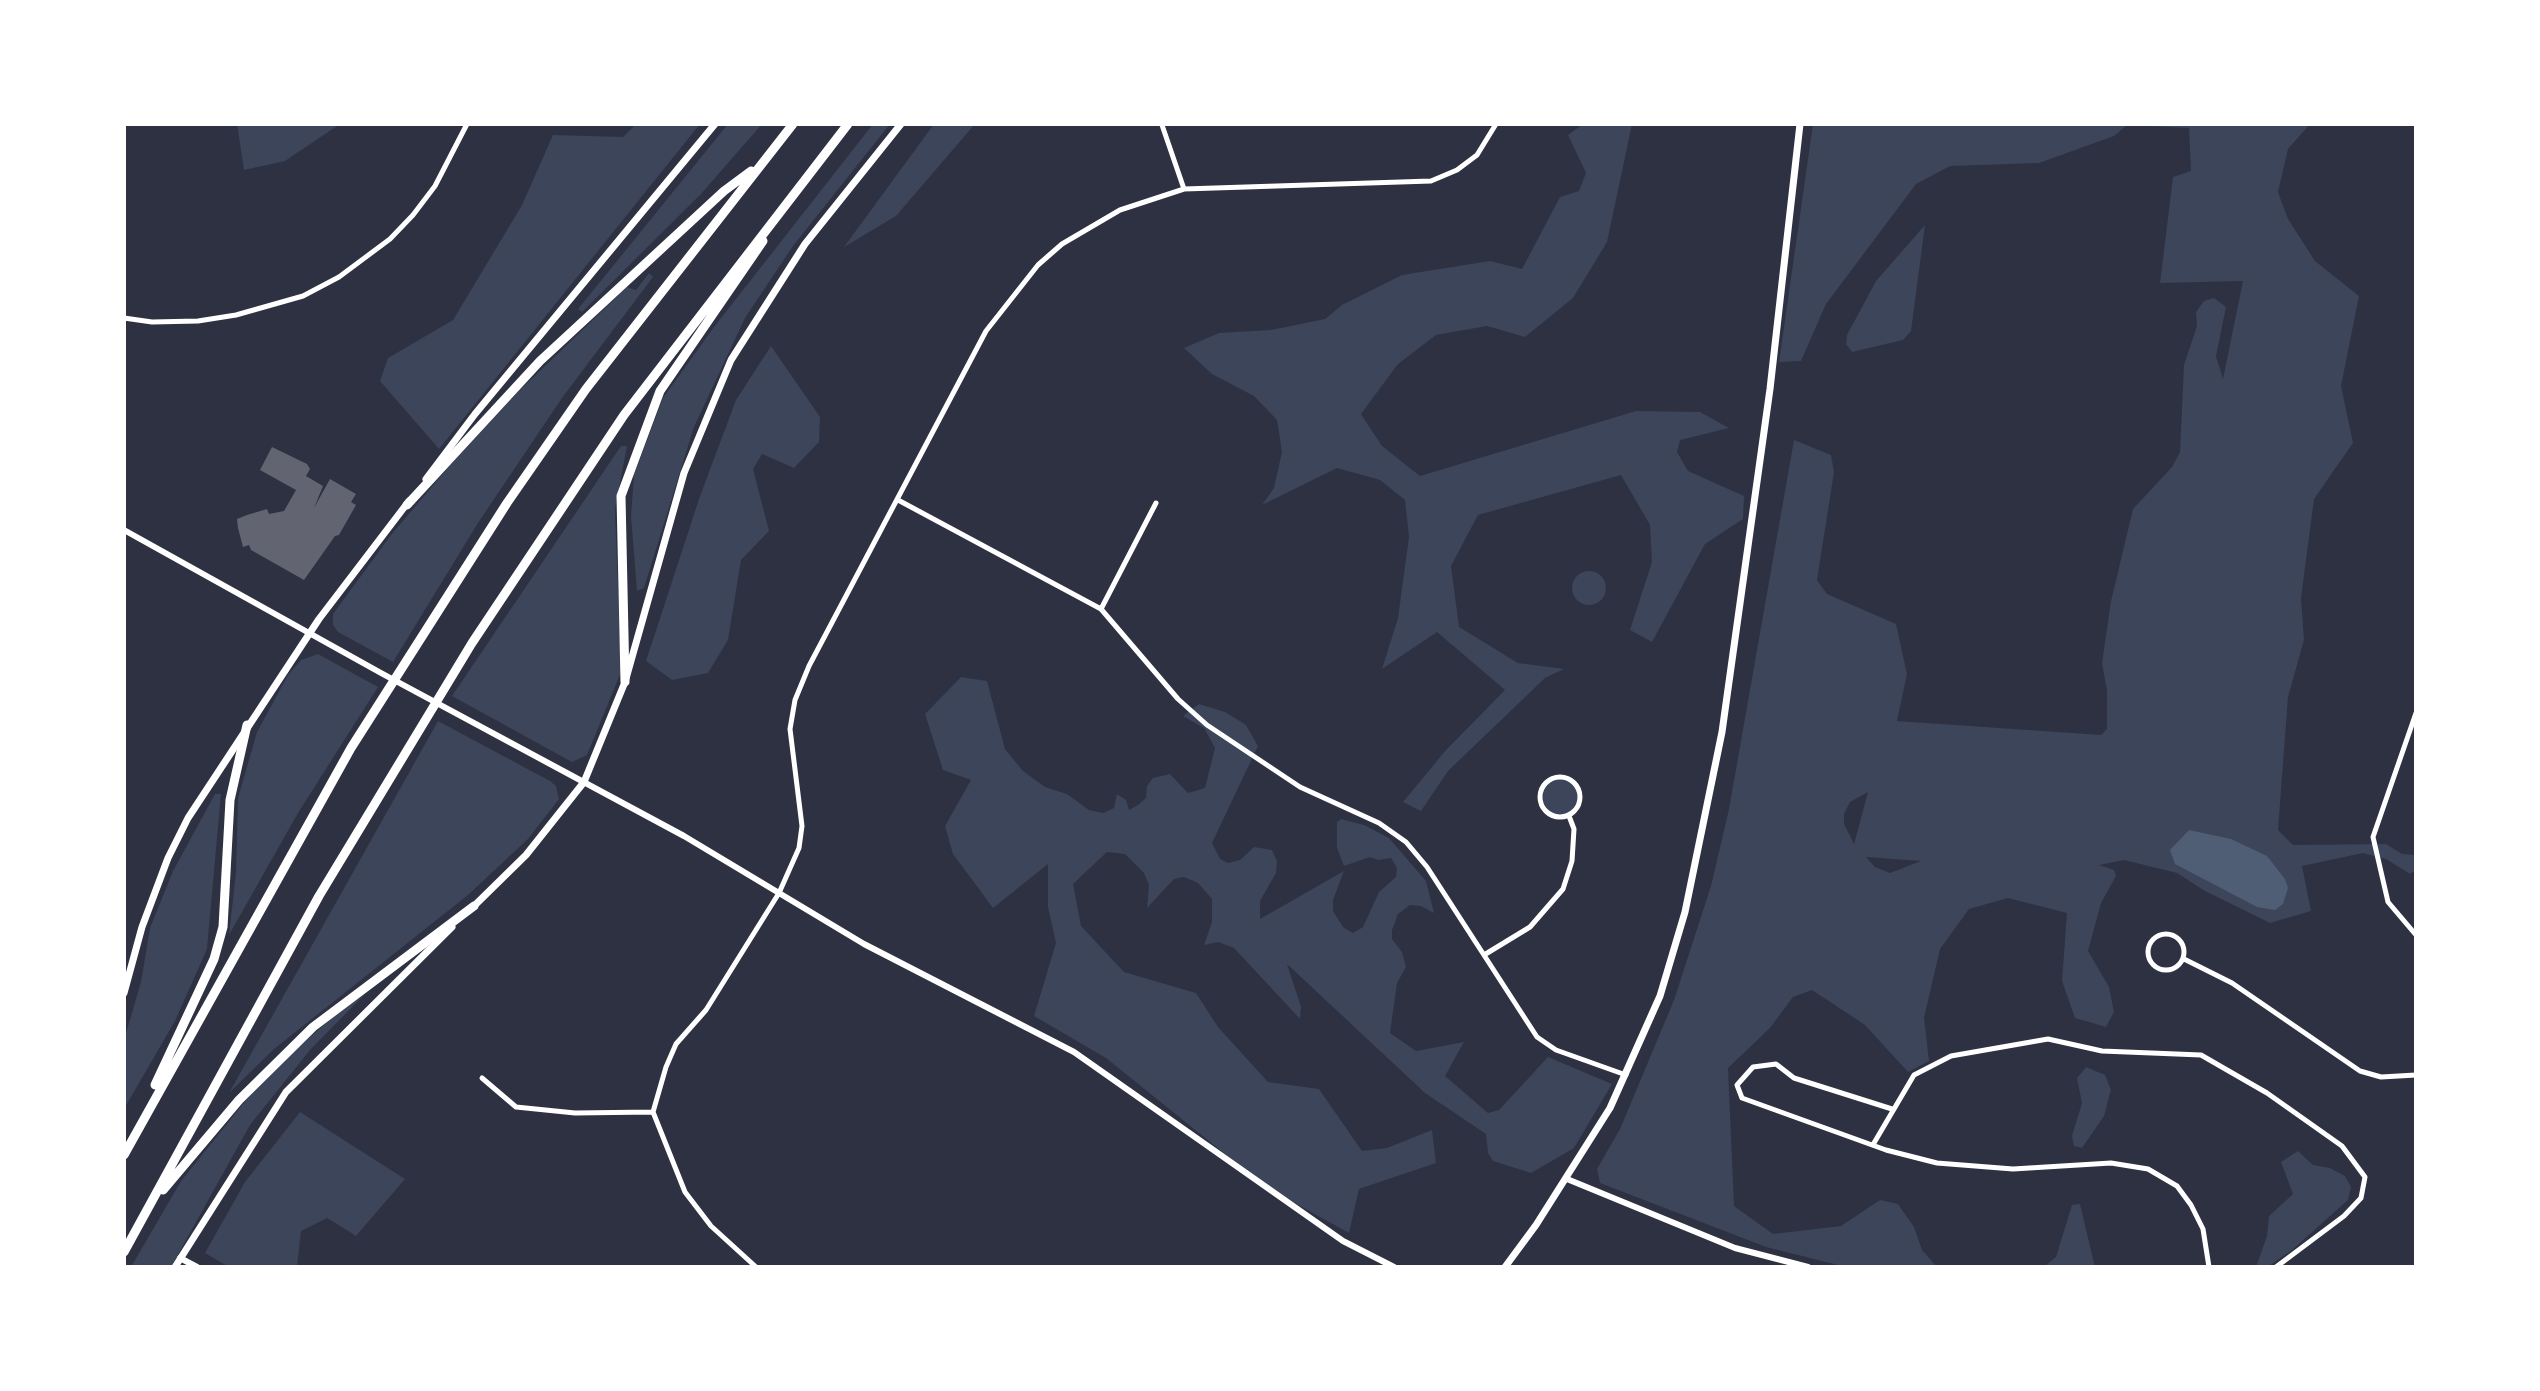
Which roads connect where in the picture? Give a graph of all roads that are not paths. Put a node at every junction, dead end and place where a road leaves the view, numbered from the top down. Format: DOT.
graph roads {
  1 [pos="467,124"];
  2 [pos="715,124"];
  3 [pos="793,124"];
  4 [pos="848,124"];
  5 [pos="901,124"];
  6 [pos="1496,124"];
  7 [pos="1800,124"];
  8 [pos="1162,125"];
  9 [pos="760,164"];
  10 [pos="812,169"];
  11 [pos="1184,189"];
  12 [pos="124,318"];
  13 [pos="898,500"];
  14 [pos="1156,503"];
  15 [pos="407,505"];
  16 [pos="124,530"];
  17 [pos="1101,609"];
  18 [pos="310,633"];
  19 [pos="625,682"];
  20 [pos="2416,713"];
  21 [pos="247,725"];
  22 [pos="584,782"];
  23 [pos="1569,816"];
  24 [pos="779,893"];
  25 [pos="474,906"];
  26 [pos="2416,935"];
  27 [pos="1484,955"];
  28 [pos="2184,959"];
  29 [pos="124,993"];
  30 [pos="1626,1075"];
  31 [pos="2416,1075"];
  32 [pos="482,1078"];
  33 [pos="1892,1109"];
  34 [pos="653,1112"];
  35 [pos="1874,1143"];
  36 [pos="124,1153"];
  37 [pos="1567,1179"];
  38 [pos="148,1208"];
  39 [pos="124,1252"];
  40 [pos="180,1258"];
  41 [pos="1788,1264"];
  42 [pos="175,1267"];
  43 [pos="197,1267"];
  44 [pos="756,1267"];
  45 [pos="1394,1267"];
  46 [pos="1505,1267"];
  47 [pos="1808,1267"];
  48 [pos="2209,1267"];
  49 [pos="2276,1267"];
  1 -- 12 [label="street"];
  2 -- 15 [label="main road"];
  3 -- 9 [label="highway"];
  4 -- 10 [label="highway"];
  5 -- 19 [label="main road"];
  6 -- 11 [label="street"];
  7 -- 30 [label="main road"];
  8 -- 11 [label="street"];
  9 -- 15 [label="highway"];
  9 -- 36 [label="highway"];
  10 -- 19 [label="highway"];
  10 -- 38 [label="highway"];
  11 -- 13 [label="street"];
  13 -- 17 [label="street"];
  13 -- 24 [label="street"];
  14 -- 17 [label="street"];
  15 -- 18 [label="main road"];
  16 -- 18 [label="street"];
  17 -- 27 [label="street"];
  18 -- 21 [label="main road"];
  18 -- 22 [label="street"];
  19 -- 22 [label="main road"];
  20 -- 26 [label="street"];
  21 -- 29 [label="main road"];
  21 -- 36 [label="highway"];
  22 -- 24 [label="street"];
  22 -- 25 [label="main road"];
  23 -- 23 [label="street"];
  23 -- 27 [label="street"];
  24 -- 34 [label="street"];
  24 -- 45 [label="street"];
  25 -- 38 [label="highway"];
  25 -- 40 [label="main road"];
  27 -- 30 [label="street"];
  28 -- 28 [label="street"];
  28 -- 31 [label="street"];
  30 -- 37 [label="main road"];
  32 -- 34 [label="street"];
  33 -- 35 [label="street"];
  33 -- 35 [label="street"];
  33 -- 49 [label="street"];
  34 -- 44 [label="street"];
  35 -- 48 [label="street"];
  37 -- 41 [label="street"];
  37 -- 46 [label="main road"];
  38 -- 39 [label="highway"];
  40 -- 42 [label="main road"];
  40 -- 43 [label="street"];
  41 -- 47 [label="street"];
}
